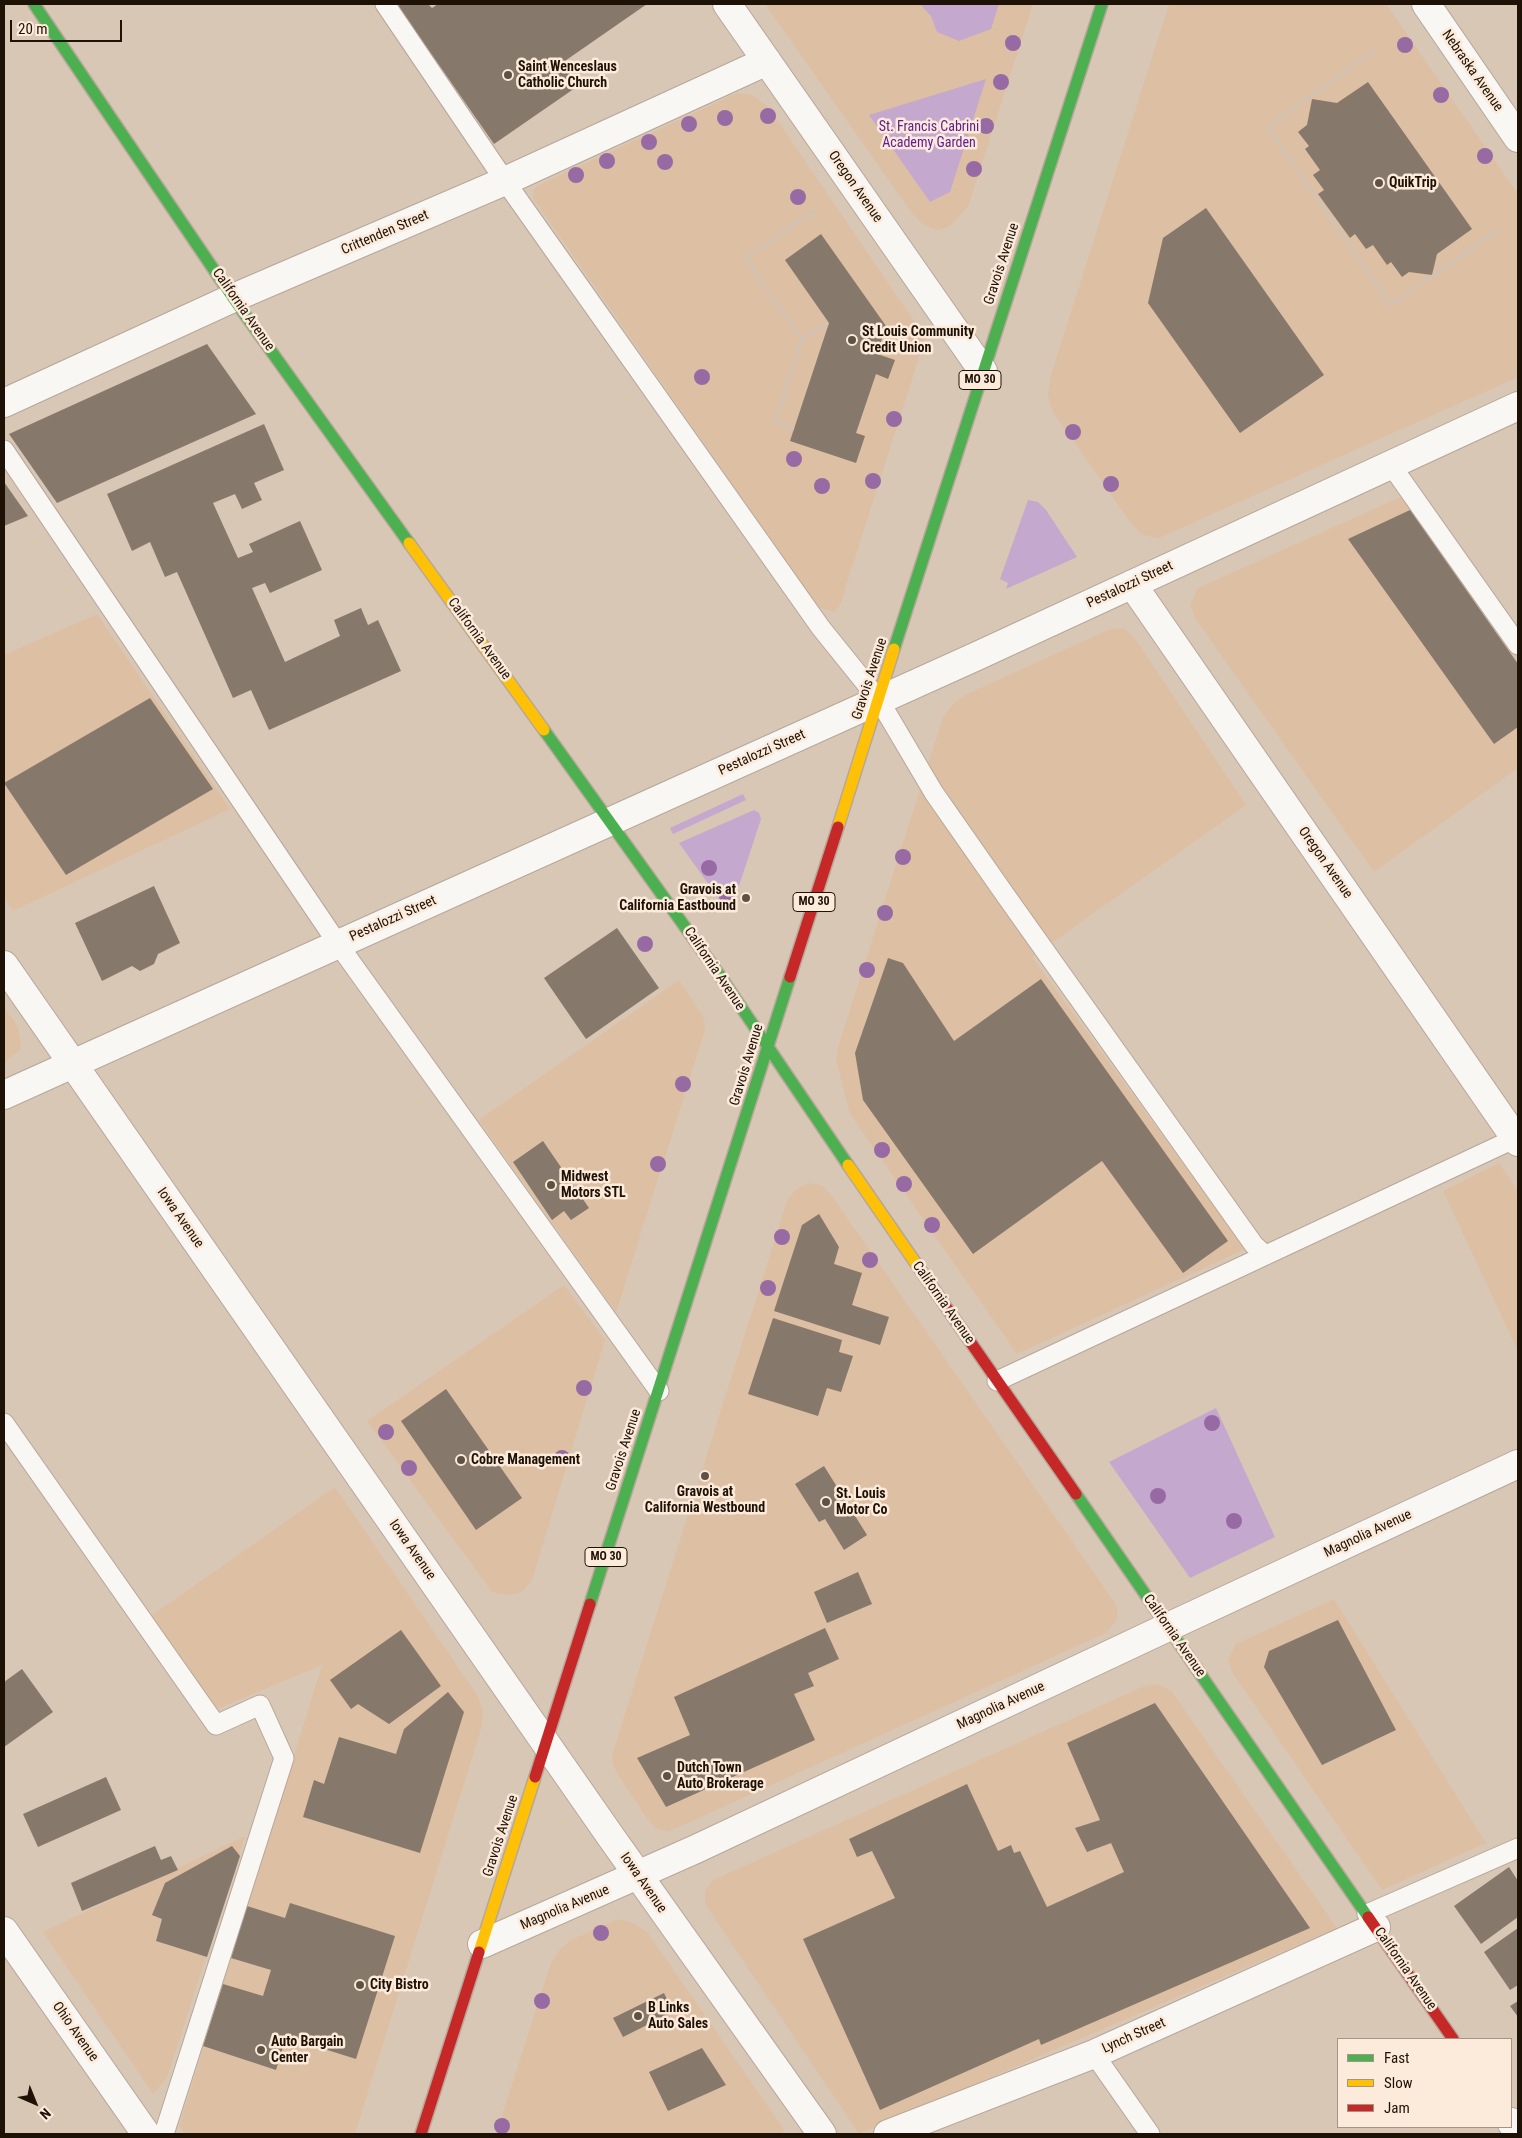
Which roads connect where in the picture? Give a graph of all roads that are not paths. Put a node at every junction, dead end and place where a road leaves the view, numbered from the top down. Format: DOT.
graph roads {
  1 [pos="34,4"];
  2 [pos="385,4"];
  3 [pos="727,4"];
  4 [pos="1102,4"];
  5 [pos="1426,4"];
  6 [pos="766,61"];
  7 [pos="1518,138"];
  8 [pos="505,181"];
  9 [pos="234,298"];
  10 [pos="983,370"];
  11 [pos="4,403"];
  12 [pos="1518,406"];
  13 [pos="4,450"];
  14 [pos="1391,465"];
  15 [pos="1132,584"];
  16 [pos="1518,645"];
  17 [pos="879,700"];
  18 [pos="610,821"];
  19 [pos="338,944"];
  20 [pos="4,965"];
  21 [pos="767,1048"];
  22 [pos="72,1064"];
  23 [pos="4,1095"];
  24 [pos="1517,1139"];
  25 [pos="1266,1256"];
  26 [pos="998,1381"];
  27 [pos="659,1391"];
  28 [pos="4,1423"];
  29 [pos="1518,1464"];
  30 [pos="1168,1626"];
  31 [pos="546,1744"];
  32 [pos="1518,1848"];
  33 [pos="638,1876"];
  34 [pos="1371,1921"];
  35 [pos="4,1931"];
  36 [pos="482,1944"];
  37 [pos="1453,2038"];
  38 [pos="1094,2054"];
  39 [pos="146,2134"];
  40 [pos="164,2134"];
  41 [pos="421,2134"];
  42 [pos="822,2134"];
  43 [pos="888,2134"];
  44 [pos="1150,2134"];
  1 -- 9 [label="street, California Avenue"];
  2 -- 8 [label="lane"];
  3 -- 6 [label="street, Oregon Avenue"];
  4 -- 10 [label="street, Gravois Avenue / MO 30"];
  5 -- 7 [label="street, Nebraska Avenue"];
  6 -- 8 [label="street, Crittenden Street"];
  6 -- 10 [label="street, Oregon Avenue"];
  8 -- 9 [label="street, Crittenden Street"];
  8 -- 17 [label="lane"];
  9 -- 11 [label="street, Crittenden Street"];
  9 -- 18 [label="street, California Avenue"];
  10 -- 17 [label="street, Gravois Avenue / MO 30"];
  12 -- 14 [label="street, Pestalozzi Street"];
  13 -- 19 [label="lane"];
  14 -- 15 [label="street, Pestalozzi Street"];
  14 -- 16 [label="lane"];
  15 -- 17 [label="street, Pestalozzi Street"];
  15 -- 24 [label="street, Oregon Avenue"];
  17 -- 18 [label="street, Pestalozzi Street"];
  17 -- 21 [label="street, Gravois Avenue / MO 30"];
  17 -- 25 [label="lane"];
  18 -- 19 [label="street, Pestalozzi Street"];
  18 -- 21 [label="street, California Avenue"];
  19 -- 22 [label="street, Pestalozzi Street"];
  19 -- 27 [label="lane"];
  20 -- 22 [label="street, Iowa Avenue"];
  21 -- 26 [label="street, California Avenue"];
  21 -- 27 [label="street, Gravois Avenue / MO 30"];
  22 -- 23 [label="street, Pestalozzi Street"];
  22 -- 31 [label="street, Iowa Avenue"];
  24 -- 25 [label="lane"];
  25 -- 26 [label="lane"];
  26 -- 30 [label="street, California Avenue"];
  27 -- 31 [label="street, Gravois Avenue / MO 30"];
  28 -- 40 [label="lane"];
  29 -- 30 [label="street, Magnolia Avenue"];
  30 -- 33 [label="street, Magnolia Avenue"];
  30 -- 34 [label="street, California Avenue"];
  31 -- 33 [label="street, Iowa Avenue"];
  31 -- 36 [label="street, Gravois Avenue / MO 30"];
  32 -- 34 [label="lane"];
  33 -- 36 [label="street, Magnolia Avenue"];
  33 -- 42 [label="street, Iowa Avenue"];
  34 -- 37 [label="street, California Avenue"];
  34 -- 38 [label="street, Lynch Street"];
  35 -- 39 [label="street, Ohio Avenue"];
  36 -- 41 [label="street, Gravois Avenue / MO 30"];
  38 -- 43 [label="street, Lynch Street"];
  38 -- 44 [label="lane"];
}
